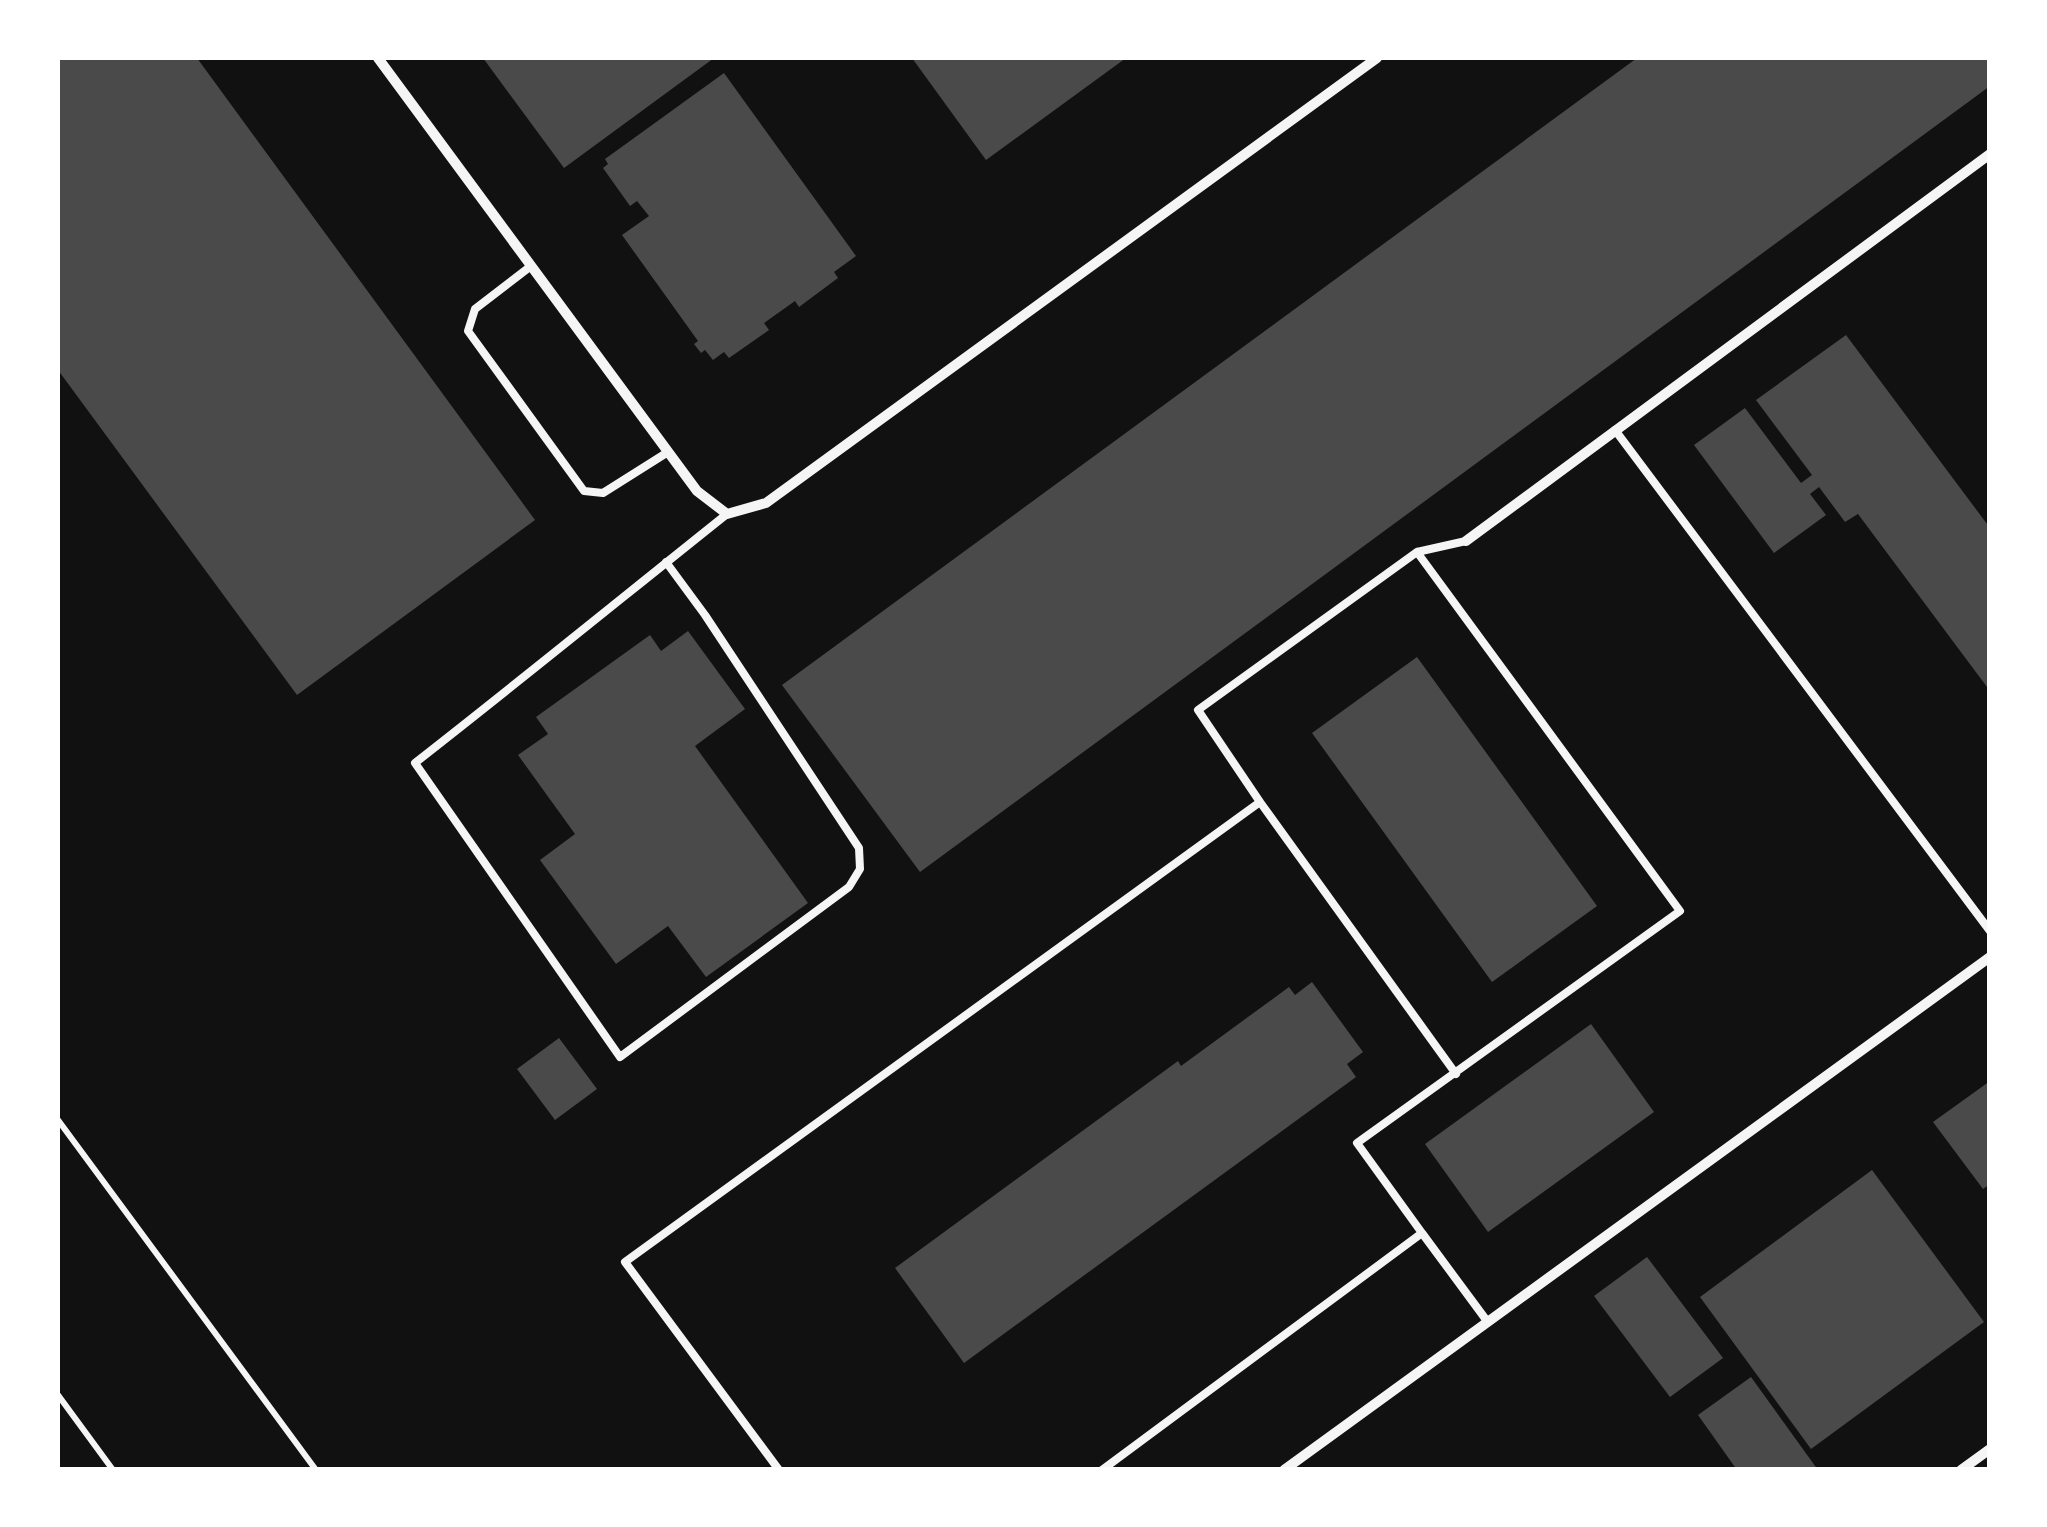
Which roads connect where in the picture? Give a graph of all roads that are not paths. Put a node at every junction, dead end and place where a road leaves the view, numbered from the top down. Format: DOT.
graph roads {
  1 [pos="378,58"];
  2 [pos="1377,58"];
  3 [pos="1990,154"];
  4 [pos="531,266"];
  5 [pos="1616,430"];
  6 [pos="668,452"];
  7 [pos="728,514"];
  8 [pos="1466,540"];
  9 [pos="1417,552"];
  10 [pos="666,562"];
  11 [pos="1260,802"];
  12 [pos="1990,932"];
  13 [pos="1990,958"];
  14 [pos="1456,1074"];
  15 [pos="1422,1233"];
  16 [pos="1488,1321"];
  17 [pos="1990,1449"];
  18 [pos="779,1470"];
  19 [pos="1102,1470"];
  20 [pos="1284,1470"];
  21 [pos="1962,1470"];
  1 -- 4 [label="street"];
  2 -- 7 [label="street"];
  3 -- 5 [label="street"];
  4 -- 6 [label="street"];
  4 -- 6 [label="lane"];
  5 -- 8 [label="street"];
  5 -- 12 [label="lane"];
  6 -- 7 [label="street"];
  7 -- 10 [label="lane"];
  8 -- 9 [label="lane"];
  9 -- 11 [label="lane"];
  9 -- 14 [label="lane"];
  10 -- 10 [label="lane"];
  11 -- 14 [label="lane"];
  11 -- 18 [label="lane"];
  13 -- 16 [label="street"];
  14 -- 15 [label="lane"];
  15 -- 16 [label="lane"];
  15 -- 19 [label="lane"];
  16 -- 20 [label="street"];
  17 -- 21 [label="street"];
}
